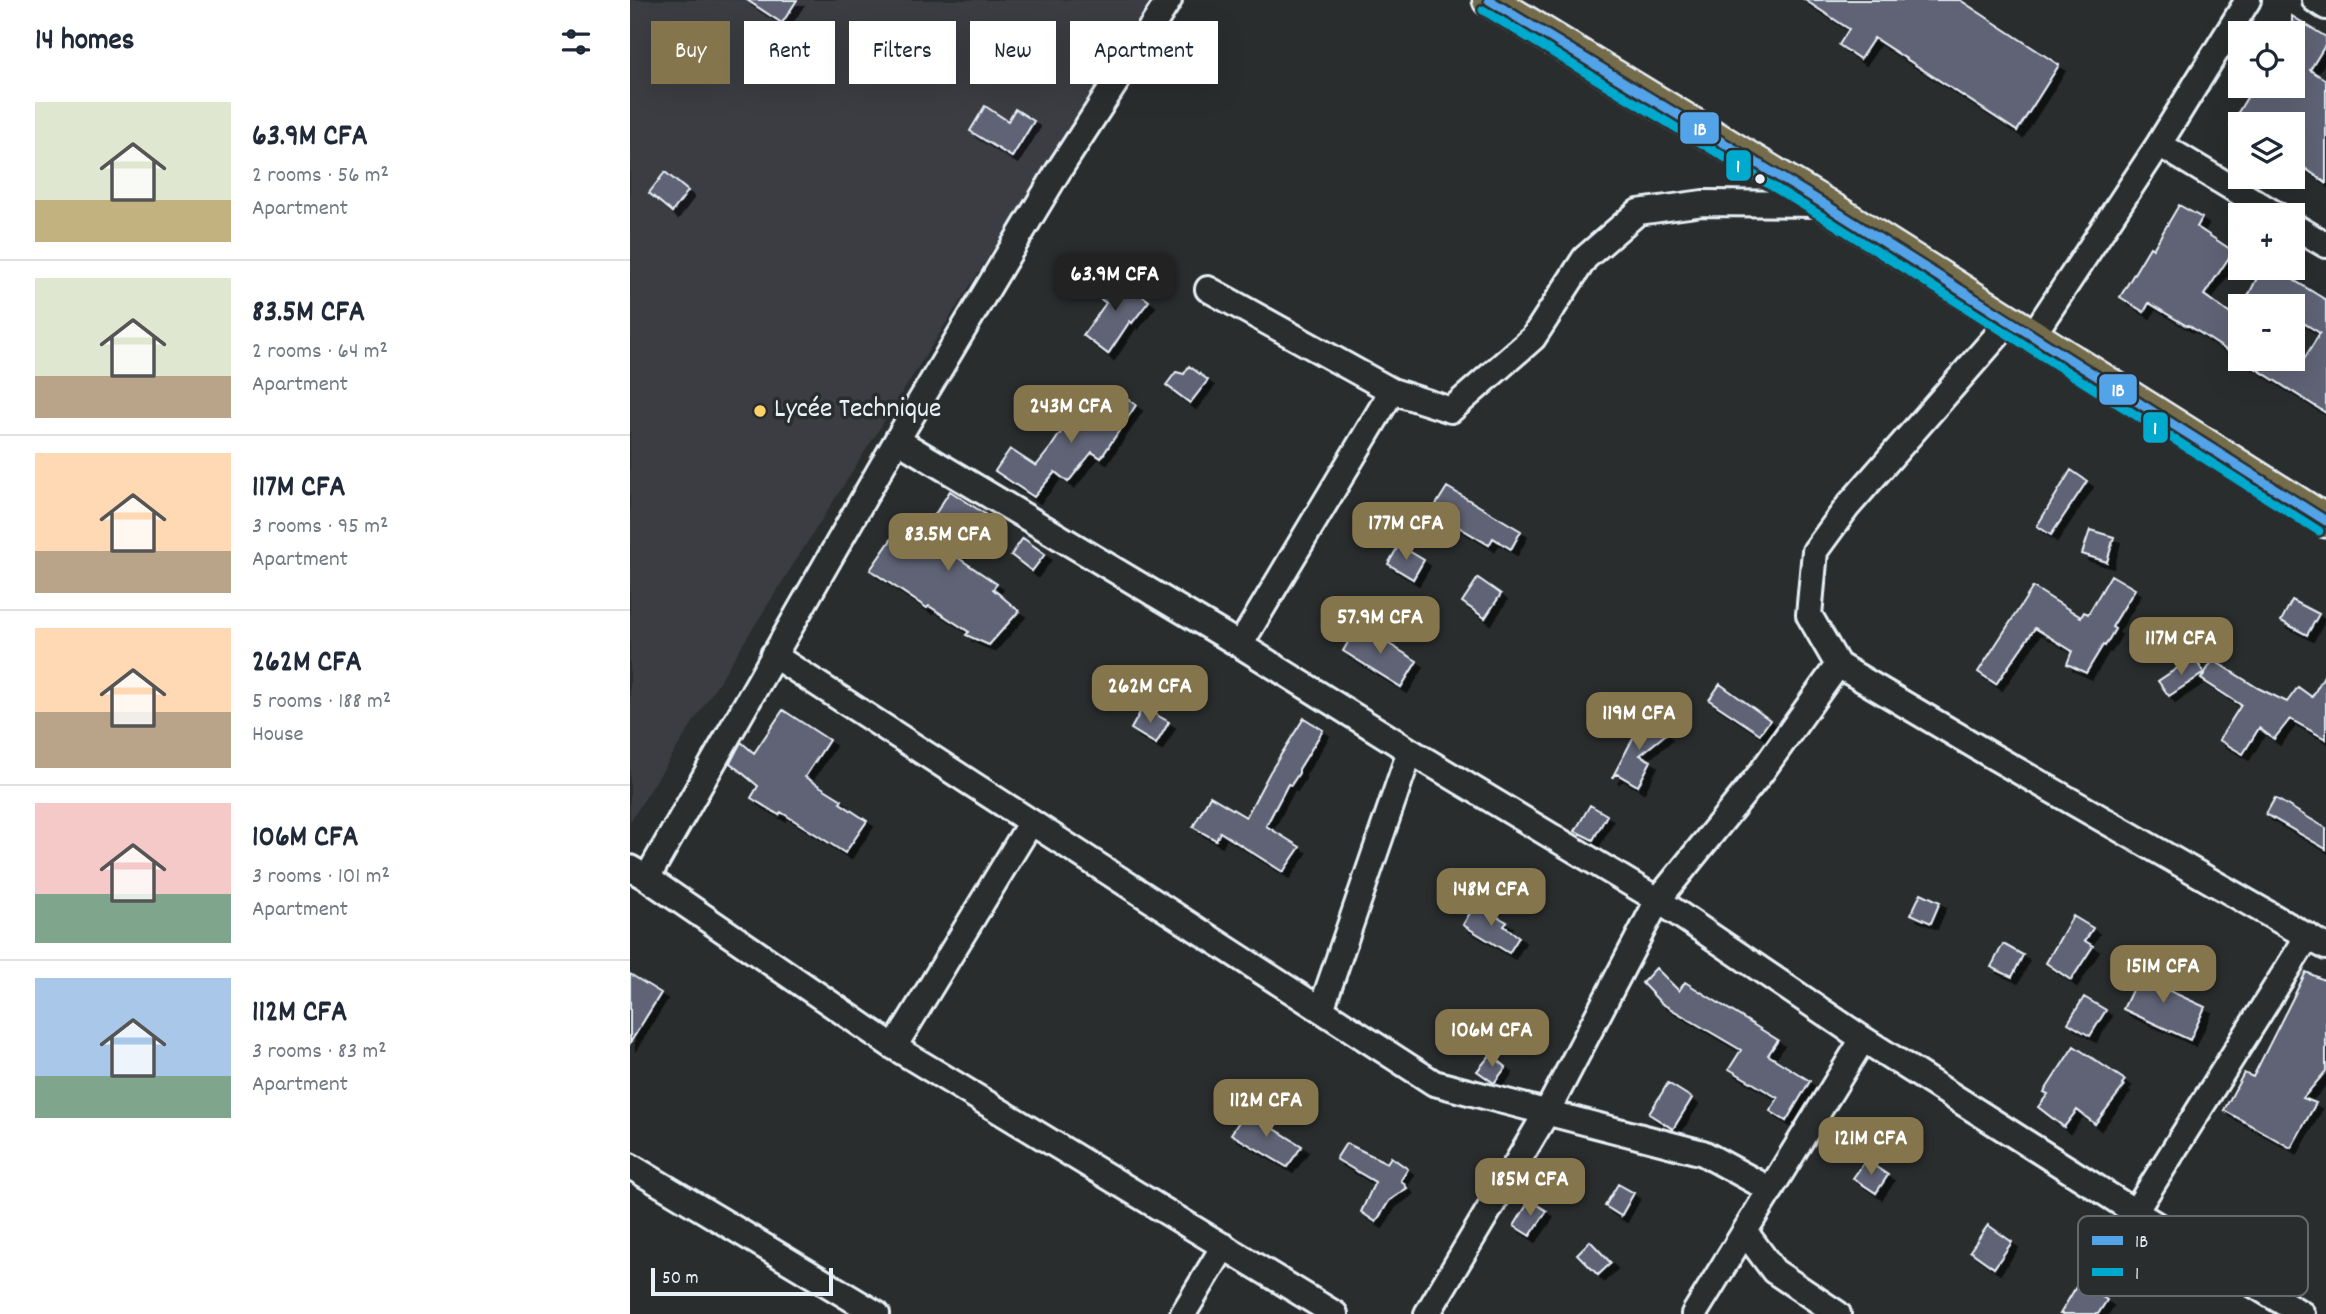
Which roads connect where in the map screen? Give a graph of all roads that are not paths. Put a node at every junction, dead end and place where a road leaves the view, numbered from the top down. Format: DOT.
graph roads {
  1 [pos="1169,0"];
  2 [pos="1489,0"];
  3 [pos="2248,0"];
  4 [pos="2315,0"];
  5 [pos="2326,7"];
  6 [pos="2159,144"];
  7 [pos="2257,203"];
  8 [pos="1824,204"];
  9 [pos="2305,233"];
  10 [pos="2326,245"];
  11 [pos="1208,289"];
  12 [pos="2021,329"];
  13 [pos="1392,391"];
  14 [pos="897,440"];
  15 [pos="2326,521"];
  16 [pos="1240,645"];
  17 [pos="773,655"];
  18 [pos="1838,665"];
  19 [pos="1410,751"];
  20 [pos="1031,822"];
  21 [pos="639,873"];
  22 [pos="1658,900"];
  23 [pos="2317,941"];
  24 [pos="1321,1010"];
  25 [pos="1863,1039"];
  26 [pos="894,1047"];
  27 [pos="1547,1112"];
  28 [pos="630,1166"];
  29 [pos="1770,1190"];
  30 [pos="2134,1212"];
  31 [pos="2141,1216"];
  32 [pos="1745,1232"];
  33 [pos="1224,1247"];
  34 [pos="2272,1296"];
  35 [pos="877,1314"];
  36 [pos="1184,1314"];
  37 [pos="1335,1314"];
  38 [pos="1427,1314"];
  39 [pos="1694,1314"];
  40 [pos="1838,1314"];
  41 [pos="2302,1314"];
  1 -- 14 [label="street"];
  2 -- 8 [label="main road"];
  3 -- 6 [label="street"];
  4 -- 5 [label="street"];
  6 -- 7 [label="street"];
  6 -- 12 [label="street"];
  8 -- 12 [label="main road"];
  8 -- 13 [label="street"];
  9 -- 10 [label="street"];
  11 -- 13 [label="street"];
  12 -- 15 [label="main road"];
  12 -- 18 [label="street"];
  13 -- 16 [label="street"];
  14 -- 16 [label="street"];
  14 -- 17 [label="street"];
  16 -- 19 [label="street"];
  17 -- 20 [label="street"];
  17 -- 21 [label="street"];
  18 -- 22 [label="street"];
  18 -- 23 [label="street"];
  19 -- 22 [label="street"];
  19 -- 24 [label="street"];
  20 -- 24 [label="street"];
  20 -- 26 [label="street"];
  21 -- 26 [label="street"];
  22 -- 25 [label="street"];
  22 -- 27 [label="street"];
  23 -- 30 [label="street"];
  24 -- 27 [label="street"];
  25 -- 29 [label="street"];
  25 -- 30 [label="street"];
  26 -- 33 [label="street"];
  27 -- 29 [label="street"];
  27 -- 38 [label="street"];
  28 -- 35 [label="street"];
  29 -- 32 [label="street"];
  30 -- 31 [label="street"];
  32 -- 39 [label="street"];
  32 -- 40 [label="street"];
  33 -- 36 [label="street"];
  33 -- 37 [label="street"];
  34 -- 41 [label="street"];
}
